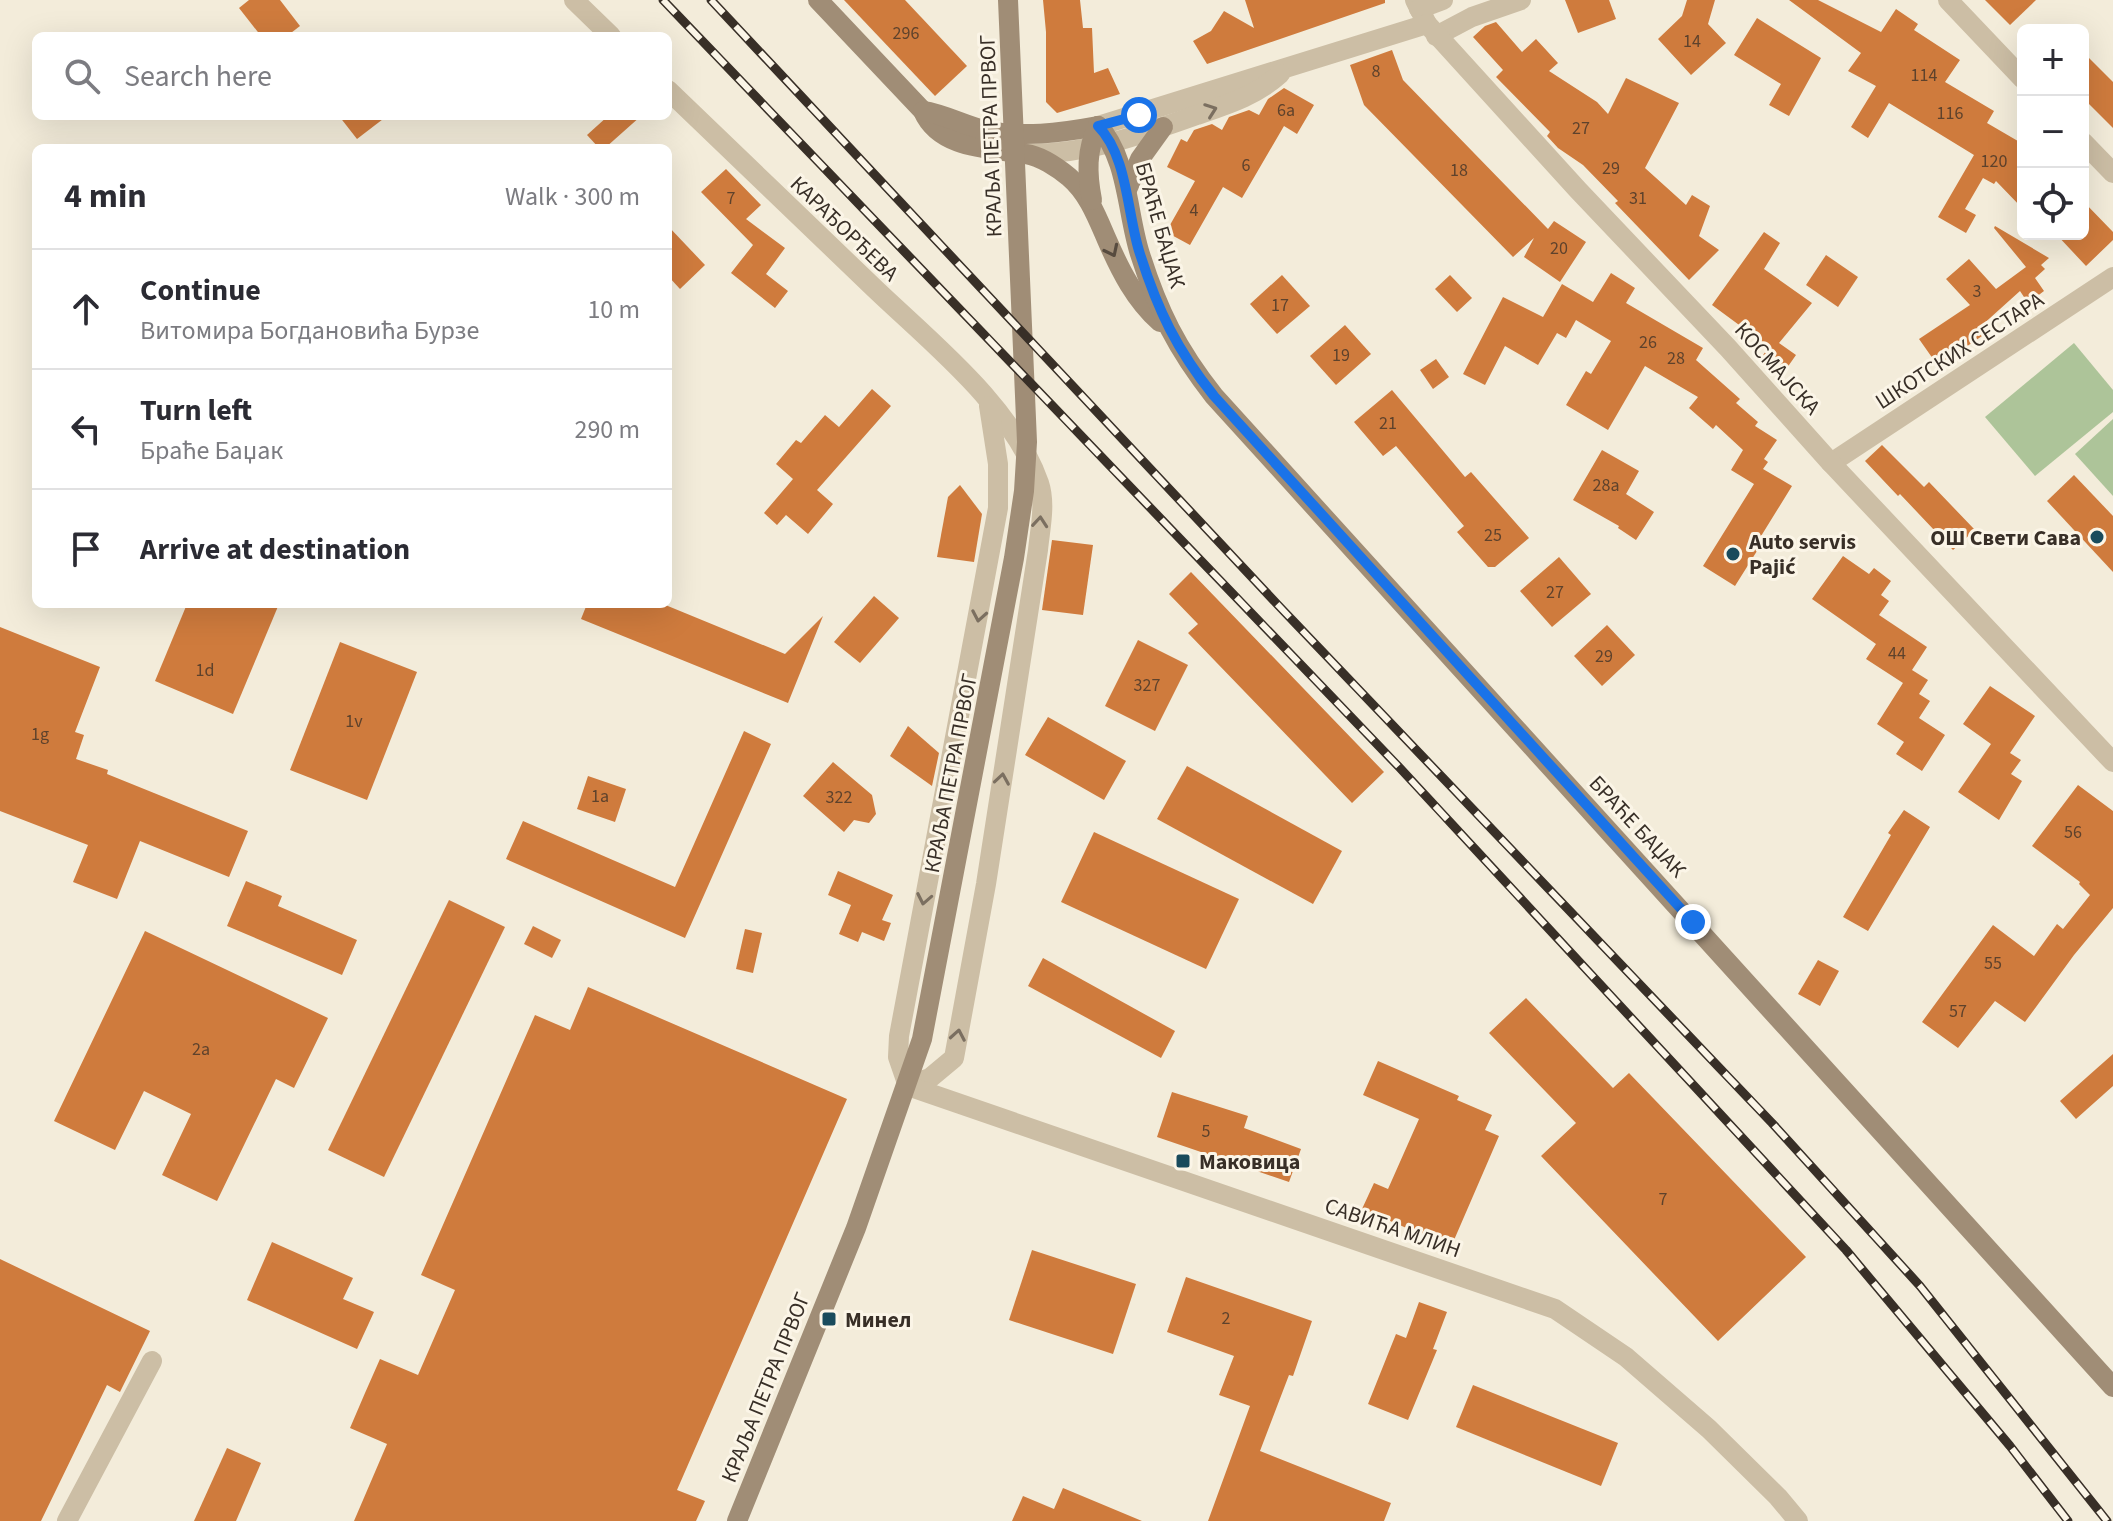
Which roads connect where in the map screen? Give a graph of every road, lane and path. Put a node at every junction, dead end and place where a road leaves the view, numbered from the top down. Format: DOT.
graph roads {
  1 [pos="574,0"];
  2 [pos="818,0"];
  3 [pos="1008,0"];
  4 [pos="1443,0"];
  5 [pos="1521,0"];
  6 [pos="1948,0"];
  7 [pos="1424,17"];
  8 [pos="607,32"];
  9 [pos="1286,69"];
  10 [pos="2017,73"];
  11 [pos="672,94"];
  12 [pos="923,111"];
  13 [pos="1098,126"];
  14 [pos="1163,127"];
  15 [pos="1112,144"];
  16 [pos="2089,148"];
  17 [pos="1089,150"];
  18 [pos="1028,154"];
  19 [pos="2113,173"];
  20 [pos="1125,194"];
  21 [pos="1093,209"];
  22 [pos="2113,277"];
  23 [pos="1167,328"];
  24 [pos="988,401"];
  25 [pos="1831,463"];
  26 [pos="2113,762"];
  27 [pos="908,1086"];
  28 [pos="152,1361"];
  29 [pos="2113,1387"];
  30 [pos="67,1521"];
  31 [pos="737,1521"];
  32 [pos="1798,1521"];
  1 -- 8 [label="street"];
  2 -- 12 [label="main road, БРАЋЕ БАЏАК"];
  3 -- 27 [label="main road, КРАЉА ПЕТРА ПРВОГ"];
  4 -- 7 [label="street"];
  5 -- 7 [label="street"];
  6 -- 10 [label="street"];
  7 -- 9 [label="street"];
  7 -- 25 [label="street, КОСМАЈСКА"];
  9 -- 13 [label="street"];
  14 -- 9 [label="street, one-way"];
  11 -- 24 [label="street, КАРАЂОРЂЕВА"];
  12 -- 13 [label="main road"];
  12 -- 18 [label="main road, БРАЋЕ БАЏАК"];
  13 -- 15 [label="main road, БРАЋЕ БАЏАК"];
  13 -- 17 [label="main road"];
  14 -- 15 [label="street"];
  14 -- 20 [label="main road"];
  15 -- 17 [label="street"];
  15 -- 20 [label="main road, БРАЋЕ БАЏАК"];
  16 -- 19 [label="street"];
  17 -- 18 [label="street"];
  17 -- 21 [label="main road"];
  18 -- 21 [label="main road, БРАЋЕ БАЏАК"];
  20 -- 23 [label="main road, БРАЋЕ БАЏАК"];
  21 -- 23 [label="main road, БРАЋЕ БАЏАК, one-way"];
  22 -- 25 [label="street, ШКОТСКИХ СЕСТАРА"];
  23 -- 29 [label="main road, БРАЋЕ БАЏАК"];
  24 -- 27 [label="street, one-way"];
  27 -- 24 [label="street, КАРАЂОРЂЕВА, one-way"];
  25 -- 26 [label="street, КОСМАЈСКА"];
  27 -- 31 [label="main road, КРАЉА ПЕТРА ПРВОГ"];
  27 -- 32 [label="street, САВИЋА МЛИН"];
  28 -- 30 [label="street"];
}
